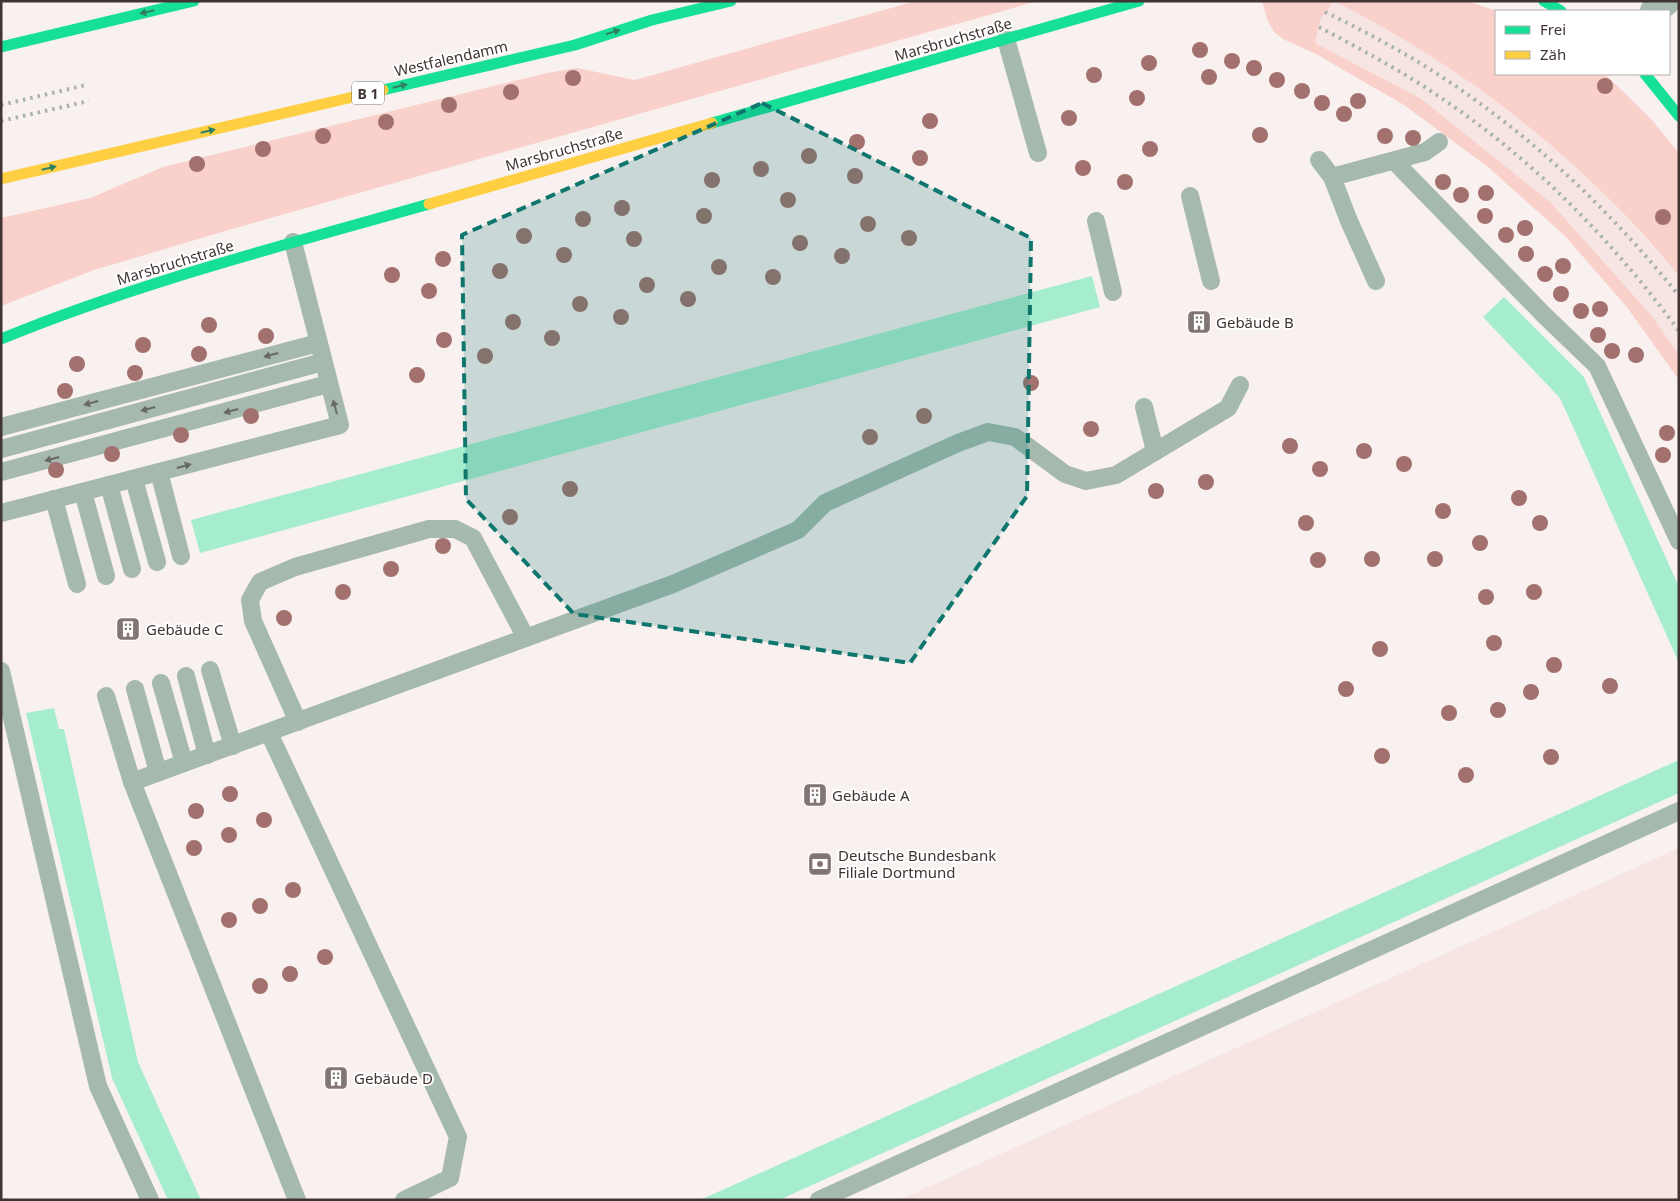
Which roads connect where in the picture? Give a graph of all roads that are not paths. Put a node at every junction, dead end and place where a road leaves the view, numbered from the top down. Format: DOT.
graph roads {
  1 [pos="194,1"];
  2 [pos="731,1"];
  3 [pos="1139,1"];
  4 [pos="1544,1"];
  5 [pos="1667,1"];
  6 [pos="1559,10"];
  7 [pos="1655,10"];
  8 [pos="1006,39"];
  9 [pos="1,47"];
  10 [pos="1646,75"];
  11 [pos="1679,116"];
  12 [pos="1439,142"];
  13 [pos="1038,153"];
  14 [pos="1319,160"];
  15 [pos="1394,161"];
  16 [pos="1332,177"];
  17 [pos="1,179"];
  18 [pos="1190,196"];
  19 [pos="1096,221"];
  20 [pos="293,242"];
  21 [pos="1211,281"];
  22 [pos="1376,281"];
  23 [pos="1113,292"];
  24 [pos="1,339"];
  25 [pos="318,343"];
  26 [pos="323,362"];
  27 [pos="328,384"];
  28 [pos="1240,386"];
  29 [pos="1144,407"];
  30 [pos="1,427"];
  31 [pos="1,449"];
  32 [pos="1156,450"];
  33 [pos="1,472"];
  34 [pos="159,472"];
  35 [pos="134,479"];
  36 [pos="109,485"];
  37 [pos="83,492"];
  38 [pos="54,499"];
  39 [pos="1,513"];
  40 [pos="1679,541"];
  41 [pos="181,556"];
  42 [pos="157,562"];
  43 [pos="132,569"];
  44 [pos="106,576"];
  45 [pos="77,584"];
  46 [pos="526,638"];
  47 [pos="210,670"];
  48 [pos="1,671"];
  49 [pos="186,676"];
  50 [pos="161,683"];
  51 [pos="135,689"];
  52 [pos="106,696"];
  53 [pos="298,722"];
  54 [pos="269,733"];
  55 [pos="233,746"];
  56 [pos="207,755"];
  57 [pos="184,763"];
  58 [pos="158,772"];
  59 [pos="132,782"];
  60 [pos="1679,811"];
  61 [pos="150,1200"];
  62 [pos="297,1200"];
  63 [pos="404,1200"];
  64 [pos="819,1200"];
  1 -- 9 [label="main road, one-way"];
  17 -- 2 [label="main road, Westfalendamm / B 1, one-way"];
  3 -- 8 [label="main road, Marsbruchstraße"];
  4 -- 6 [label="main road"];
  5 -- 7 [label="street"];
  8 -- 13 [label="lane"];
  8 -- 20 [label="main road, Marsbruchstraße"];
  10 -- 11 [label="main road"];
  12 -- 15 [label="lane"];
  14 -- 16 [label="lane"];
  15 -- 16 [label="lane"];
  15 -- 40 [label="lane"];
  16 -- 22 [label="lane"];
  18 -- 21 [label="lane"];
  19 -- 23 [label="lane"];
  20 -- 24 [label="main road, Marsbruchstraße"];
  20 -- 25 [label="lane"];
  25 -- 26 [label="lane"];
  25 -- 30 [label="lane, one-way"];
  26 -- 27 [label="lane"];
  26 -- 31 [label="lane, one-way"];
  27 -- 33 [label="lane, one-way"];
  34 -- 27 [label="lane, one-way"];
  28 -- 32 [label="lane"];
  29 -- 32 [label="lane"];
  32 -- 46 [label="lane"];
  34 -- 35 [label="lane"];
  34 -- 41 [label="lane"];
  35 -- 36 [label="lane"];
  35 -- 42 [label="lane"];
  36 -- 37 [label="lane"];
  36 -- 43 [label="lane"];
  37 -- 38 [label="lane"];
  37 -- 44 [label="lane"];
  38 -- 39 [label="lane"];
  38 -- 45 [label="lane"];
  46 -- 53 [label="lane"];
  46 -- 53 [label="lane"];
  47 -- 55 [label="lane"];
  48 -- 61 [label="lane"];
  49 -- 56 [label="lane"];
  50 -- 57 [label="lane"];
  51 -- 58 [label="lane"];
  52 -- 59 [label="lane"];
  53 -- 54 [label="lane"];
  54 -- 55 [label="lane"];
  54 -- 63 [label="lane"];
  55 -- 56 [label="lane"];
  56 -- 57 [label="lane"];
  57 -- 58 [label="lane"];
  58 -- 59 [label="lane"];
  59 -- 62 [label="lane"];
  60 -- 64 [label="lane"];
}
